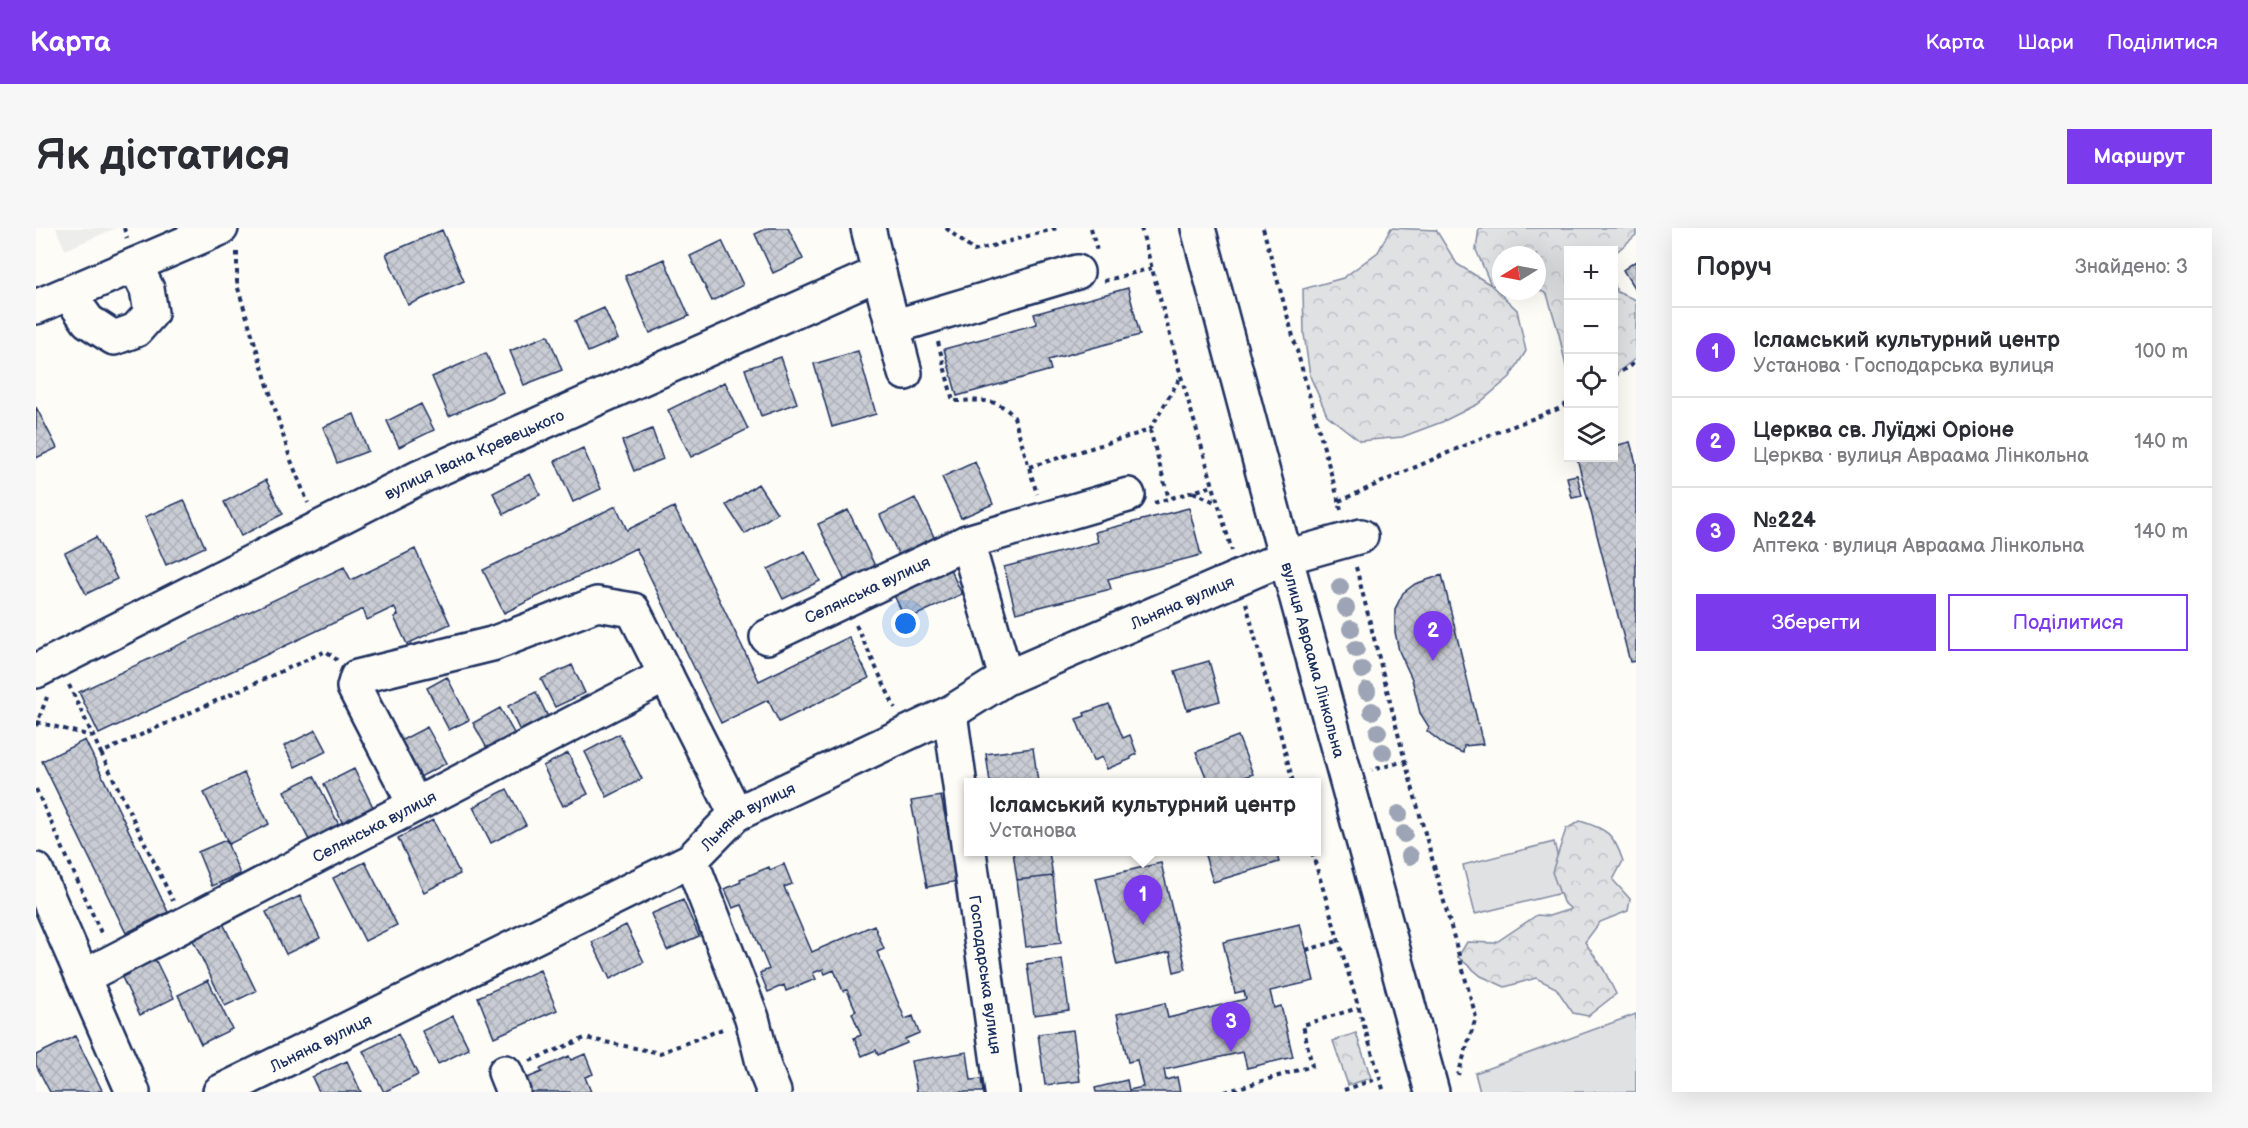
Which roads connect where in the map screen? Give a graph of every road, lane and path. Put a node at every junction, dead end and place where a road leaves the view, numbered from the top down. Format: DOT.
graph roads {
  1 [pos="868,228"];
  2 [pos="946,228"];
  3 [pos="1057,228"];
  4 [pos="1141,228"];
  5 [pos="1197,228"];
  6 [pos="1263,228"];
  7 [pos="229,239"];
  8 [pos="135,265"];
  9 [pos="1152,268"];
  10 [pos="879,273"];
  11 [pos="1088,278"];
  12 [pos="69,294"];
  13 [pos="36,307"];
  14 [pos="893,327"];
  15 [pos="1636,362"];
  16 [pos="904,373"];
  17 [pos="1618,373"];
  18 [pos="1181,376"];
  19 [pos="953,401"];
  20 [pos="1564,406"];
  21 [pos="1150,430"];
  22 [pos="1029,467"];
  23 [pos="1192,492"];
  24 [pos="1128,495"];
  25 [pos="1168,499"];
  26 [pos="1339,501"];
  27 [pos="1217,503"];
  28 [pos="1044,519"];
  29 [pos="318,528"];
  30 [pos="1355,538"];
  31 [pos="966,542"];
  32 [pos="1232,554"];
  33 [pos="1286,557"];
  34 [pos="844,600"];
  35 [pos="1246,602"];
  36 [pos="767,637"];
  37 [pos="50,673"];
  38 [pos="666,675"];
  39 [pos="357,677"];
  40 [pos="1006,678"];
  41 [pos="950,713"];
  42 [pos="36,722"];
  43 [pos="908,733"];
  44 [pos="91,736"];
  45 [pos="101,753"];
  46 [pos="1406,761"];
  47 [pos="1368,771"];
  48 [pos="1292,778"];
  49 [pos="415,805"];
  50 [pos="736,814"];
  51 [pos="964,815"];
  52 [pos="970,856"];
  53 [pos="1312,856"];
  54 [pos="691,860"];
  55 [pos="39,884"];
  56 [pos="185,924"];
  57 [pos="1338,941"];
  58 [pos="1306,950"];
  59 [pos="82,977"];
  60 [pos="1358,1008"];
  61 [pos="752,1018"];
  62 [pos="1379,1078"];
  63 [pos="509,1082"];
  64 [pos="1445,1087"];
  65 [pos="1344,1090"];
  66 [pos="133,1092"];
  67 [pos="220,1092"];
  68 [pos="774,1092"];
  69 [pos="1002,1092"];
  70 [pos="1226,1092"];
  71 [pos="1383,1092"];
  1 -- 10 [label="street"];
  2 -- 3 [label="path"];
  4 -- 9 [label="path"];
  5 -- 33 [label="street, вулиця Авраама Лінкольна"];
  6 -- 26 [label="path"];
  7 -- 8 [label="street"];
  7 -- 29 [label="path"];
  8 -- 12 [label="street"];
  8 -- 12 [label="street"];
  9 -- 11 [label="path"];
  9 -- 18 [label="path"];
  10 -- 14 [label="street"];
  10 -- 29 [label="street, вулиця Івана Кревецького"];
  11 -- 14 [label="street"];
  12 -- 13 [label="street"];
  14 -- 16 [label="street"];
  15 -- 17 [label="path"];
  18 -- 21 [label="path"];
  18 -- 27 [label="path"];
  19 -- 22 [label="path"];
  20 -- 26 [label="path"];
  21 -- 22 [label="path"];
  21 -- 25 [label="path"];
  22 -- 28 [label="path"];
  23 -- 27 [label="path"];
  24 -- 28 [label="street, Селянська вулиця"];
  26 -- 30 [label="path"];
  27 -- 32 [label="path"];
  28 -- 31 [label="street, Селянська вулиця"];
  29 -- 37 [label="street, вулиця Івана Кревецького"];
  30 -- 33 [label="street, Льняна вулиця"];
  30 -- 46 [label="path"];
  31 -- 34 [label="street, Селянська вулиця"];
  31 -- 40 [label="street"];
  33 -- 40 [label="street, Льняна вулиця"];
  33 -- 64 [label="street, вулиця Авраама Лінкольна"];
  34 -- 36 [label="street, Селянська вулиця"];
  34 -- 43 [label="path"];
  35 -- 48 [label="path"];
  37 -- 44 [label="path"];
  38 -- 39 [label="street"];
  38 -- 49 [label="street, Селянська вулиця"];
  38 -- 50 [label="street"];
  39 -- 45 [label="path"];
  39 -- 49 [label="street"];
  40 -- 41 [label="street, Льняна вулиця"];
  41 -- 43 [label="street, Льняна вулиця"];
  41 -- 51 [label="street, Господарська вулиця"];
  42 -- 44 [label="path"];
  43 -- 50 [label="street, Льняна вулиця"];
  44 -- 45 [label="path"];
  45 -- 56 [label="path"];
  46 -- 47 [label="path"];
  46 -- 64 [label="path"];
  49 -- 56 [label="street, Селянська вулиця"];
  50 -- 54 [label="street, Льняна вулиця"];
  52 -- 69 [label="street, Господарська вулиця"];
  53 -- 57 [label="path"];
  54 -- 61 [label="street"];
  54 -- 67 [label="street, Льняна вулиця"];
  55 -- 59 [label="street"];
  56 -- 59 [label="street, Селянська вулиця"];
  57 -- 58 [label="path"];
  57 -- 60 [label="path"];
  59 -- 66 [label="street"];
  60 -- 62 [label="path"];
  60 -- 70 [label="path"];
  61 -- 63 [label="path"];
  61 -- 68 [label="street"];
  62 -- 65 [label="path"];
  62 -- 71 [label="path"];
}
